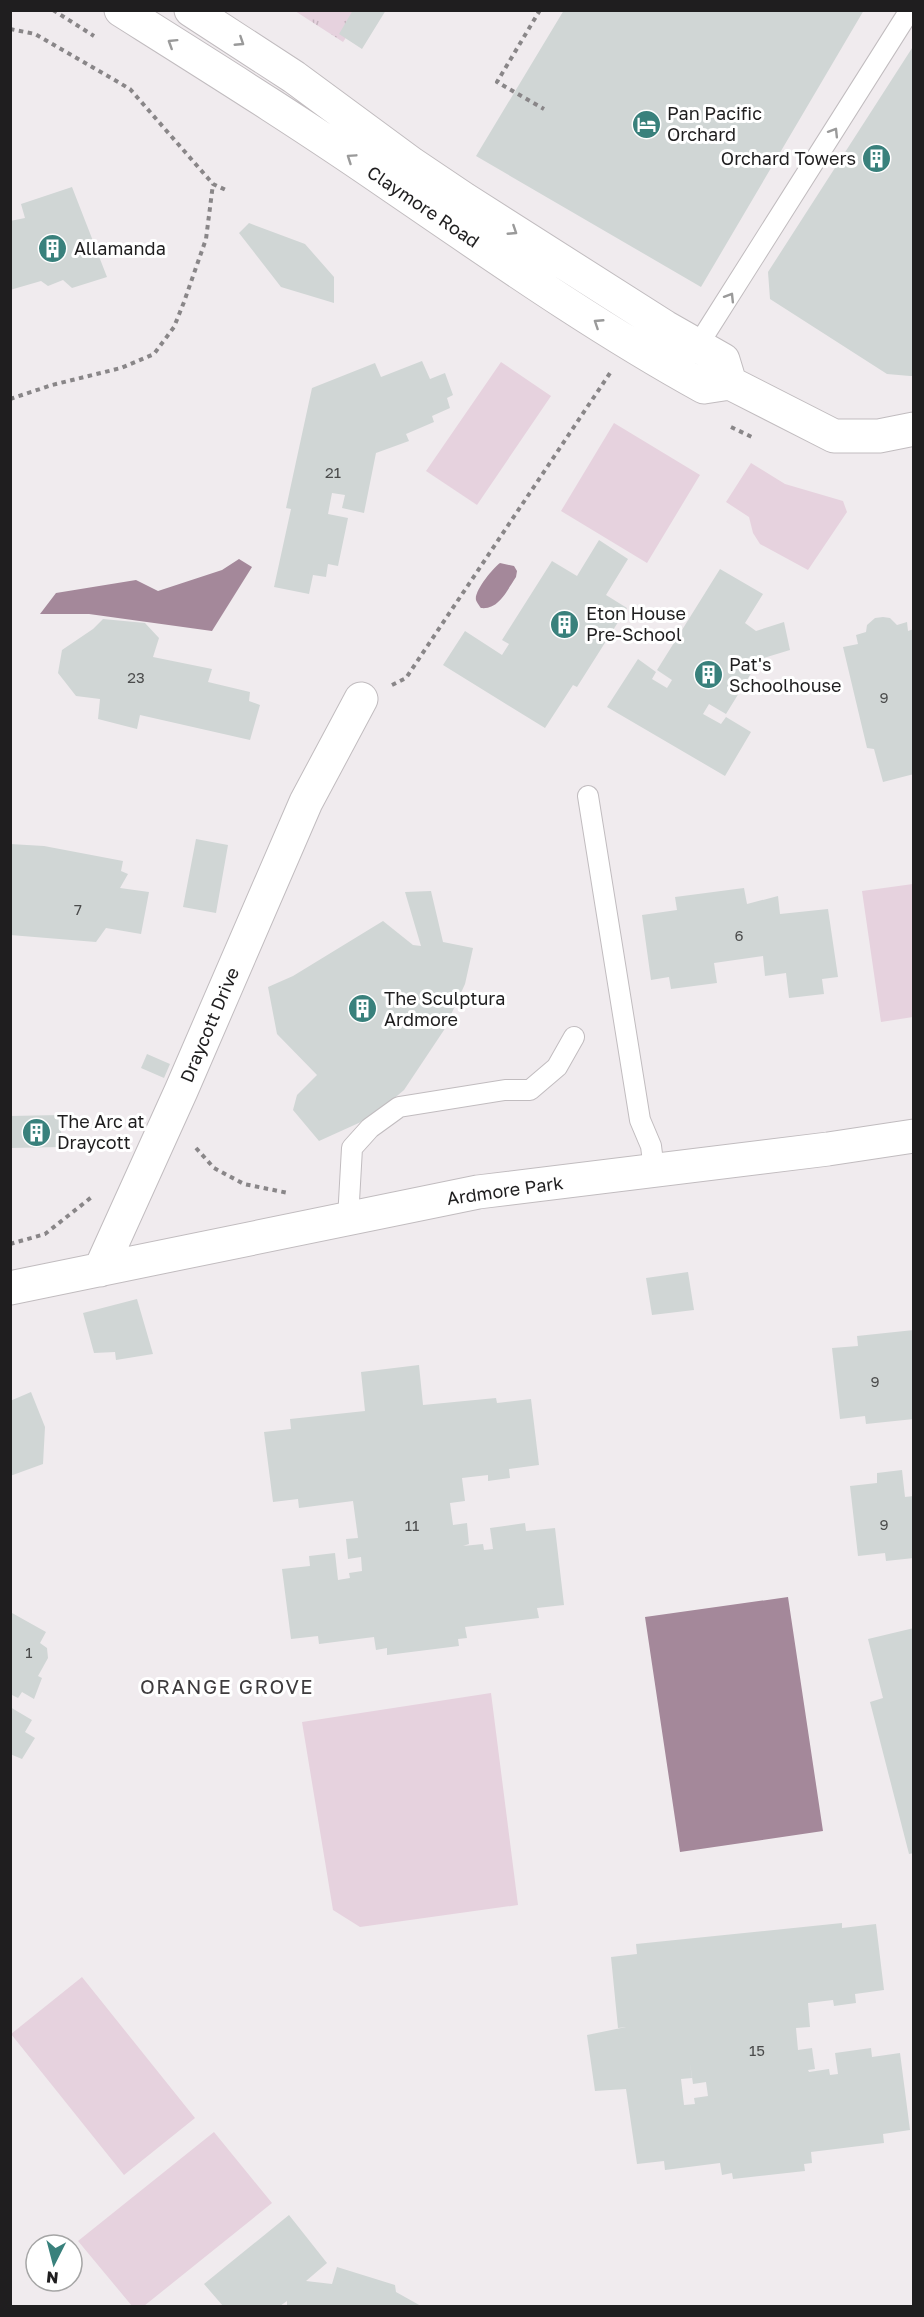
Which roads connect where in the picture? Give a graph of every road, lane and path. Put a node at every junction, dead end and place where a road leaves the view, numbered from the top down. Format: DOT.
graph roads {
  1 [pos="121,10"];
  2 [pos="191,10"];
  3 [pos="540,10"];
  4 [pos="910,10"];
  5 [pos="10,29"];
  6 [pos="544,110"];
  7 [pos="213,184"];
  8 [pos="228,191"];
  9 [pos="629,344"];
  10 [pos="698,346"];
  11 [pos="680,374"];
  12 [pos="730,382"];
  13 [pos="10,399"];
  14 [pos="914,429"];
  15 [pos="361,699"];
  16 [pos="588,796"];
  17 [pos="574,1037"];
  18 [pos="914,1136"];
  19 [pos="195,1147"];
  20 [pos="654,1170"];
  21 [pos="294,1194"];
  22 [pos="74,1212"];
  23 [pos="348,1219"];
  24 [pos="10,1244"];
  25 [pos="100,1270"];
  26 [pos="10,1288"];
  9 -- 1 [label="street, Claymore Road, one-way"];
  2 -- 10 [label="street, Claymore Road, one-way"];
  3 -- 6 [label="path"];
  10 -- 4 [label="lane, one-way"];
  5 -- 7 [label="path"];
  7 -- 8 [label="path"];
  7 -- 13 [label="path"];
  9 -- 11 [label="street, Claymore Road"];
  9 -- 15 [label="path"];
  10 -- 11 [label="lane"];
  10 -- 12 [label="street, Claymore Road"];
  11 -- 12 [label="street, Claymore Road"];
  12 -- 14 [label="street"];
  15 -- 25 [label="street, Draycott Drive"];
  16 -- 20 [label="lane"];
  17 -- 23 [label="lane"];
  18 -- 20 [label="street, Ardmore Park"];
  19 -- 21 [label="path"];
  20 -- 23 [label="street, Ardmore Park"];
  22 -- 24 [label="path"];
  23 -- 25 [label="street, Ardmore Park"];
  25 -- 26 [label="street"];
}
